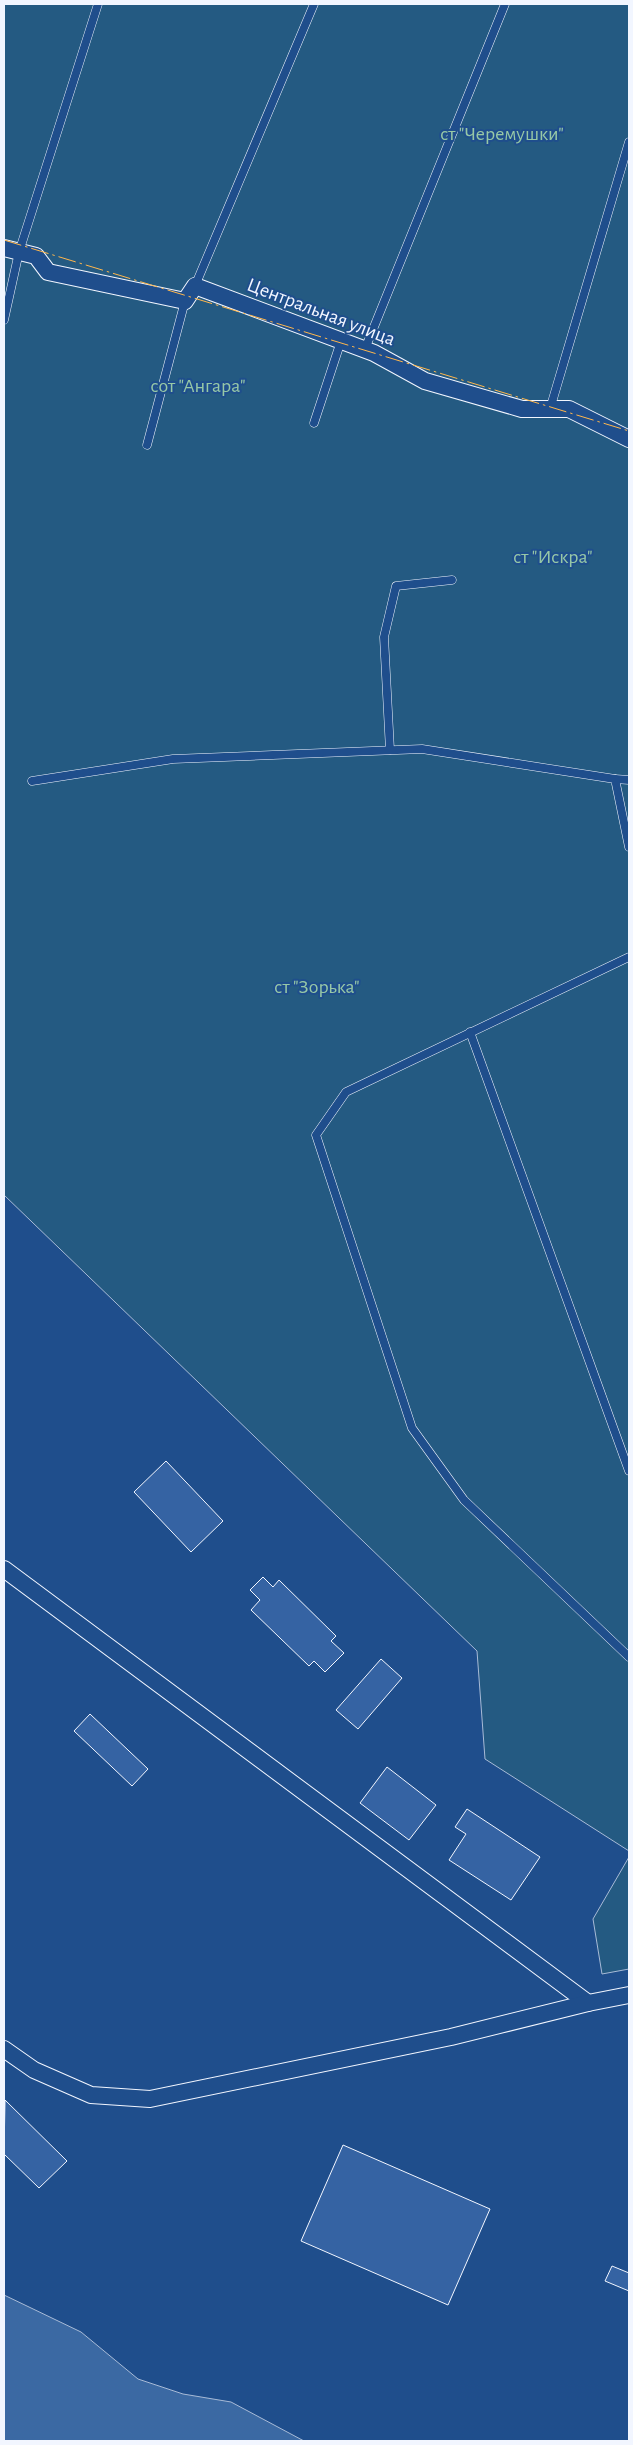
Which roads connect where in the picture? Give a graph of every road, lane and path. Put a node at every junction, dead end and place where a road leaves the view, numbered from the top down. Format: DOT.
graph roads {
  1 [pos="98,4"];
  2 [pos="314,4"];
  3 [pos="505,4"];
  4 [pos="629,142"];
  5 [pos="12,250"];
  6 [pos="194,286"];
  7 [pos="185,301"];
  8 [pos="4,320"];
  9 [pos="341,340"];
  10 [pos="365,349"];
  11 [pos="550,409"];
  12 [pos="314,423"];
  13 [pos="629,439"];
  14 [pos="148,444"];
  15 [pos="452,580"];
  16 [pos="390,750"];
  17 [pos="615,779"];
  18 [pos="629,780"];
  19 [pos="32,781"];
  20 [pos="629,847"];
  21 [pos="629,957"];
  22 [pos="470,1032"];
  23 [pos="629,1471"];
  24 [pos="4,1569"];
  25 [pos="629,1657"];
  26 [pos="629,1995"];
  27 [pos="588,2003"];
  28 [pos="4,2049"];
  1 -- 5 [label="lane"];
  2 -- 6 [label="lane"];
  3 -- 10 [label="lane"];
  4 -- 11 [label="lane"];
  5 -- 7 [label="street"];
  5 -- 8 [label="lane"];
  6 -- 7 [label="street"];
  6 -- 9 [label="street, Центральная улица"];
  7 -- 14 [label="lane"];
  9 -- 10 [label="street, Центральная улица"];
  9 -- 12 [label="lane"];
  10 -- 11 [label="street, Центральная улица"];
  11 -- 13 [label="street, Центральная улица"];
  15 -- 16 [label="lane"];
  16 -- 17 [label="lane"];
  16 -- 19 [label="lane"];
  17 -- 18 [label="lane"];
  17 -- 20 [label="lane"];
  21 -- 22 [label="lane"];
  22 -- 23 [label="lane"];
  22 -- 25 [label="lane"];
  24 -- 27 [label="street"];
  26 -- 27 [label="street"];
  27 -- 28 [label="street"];
}
